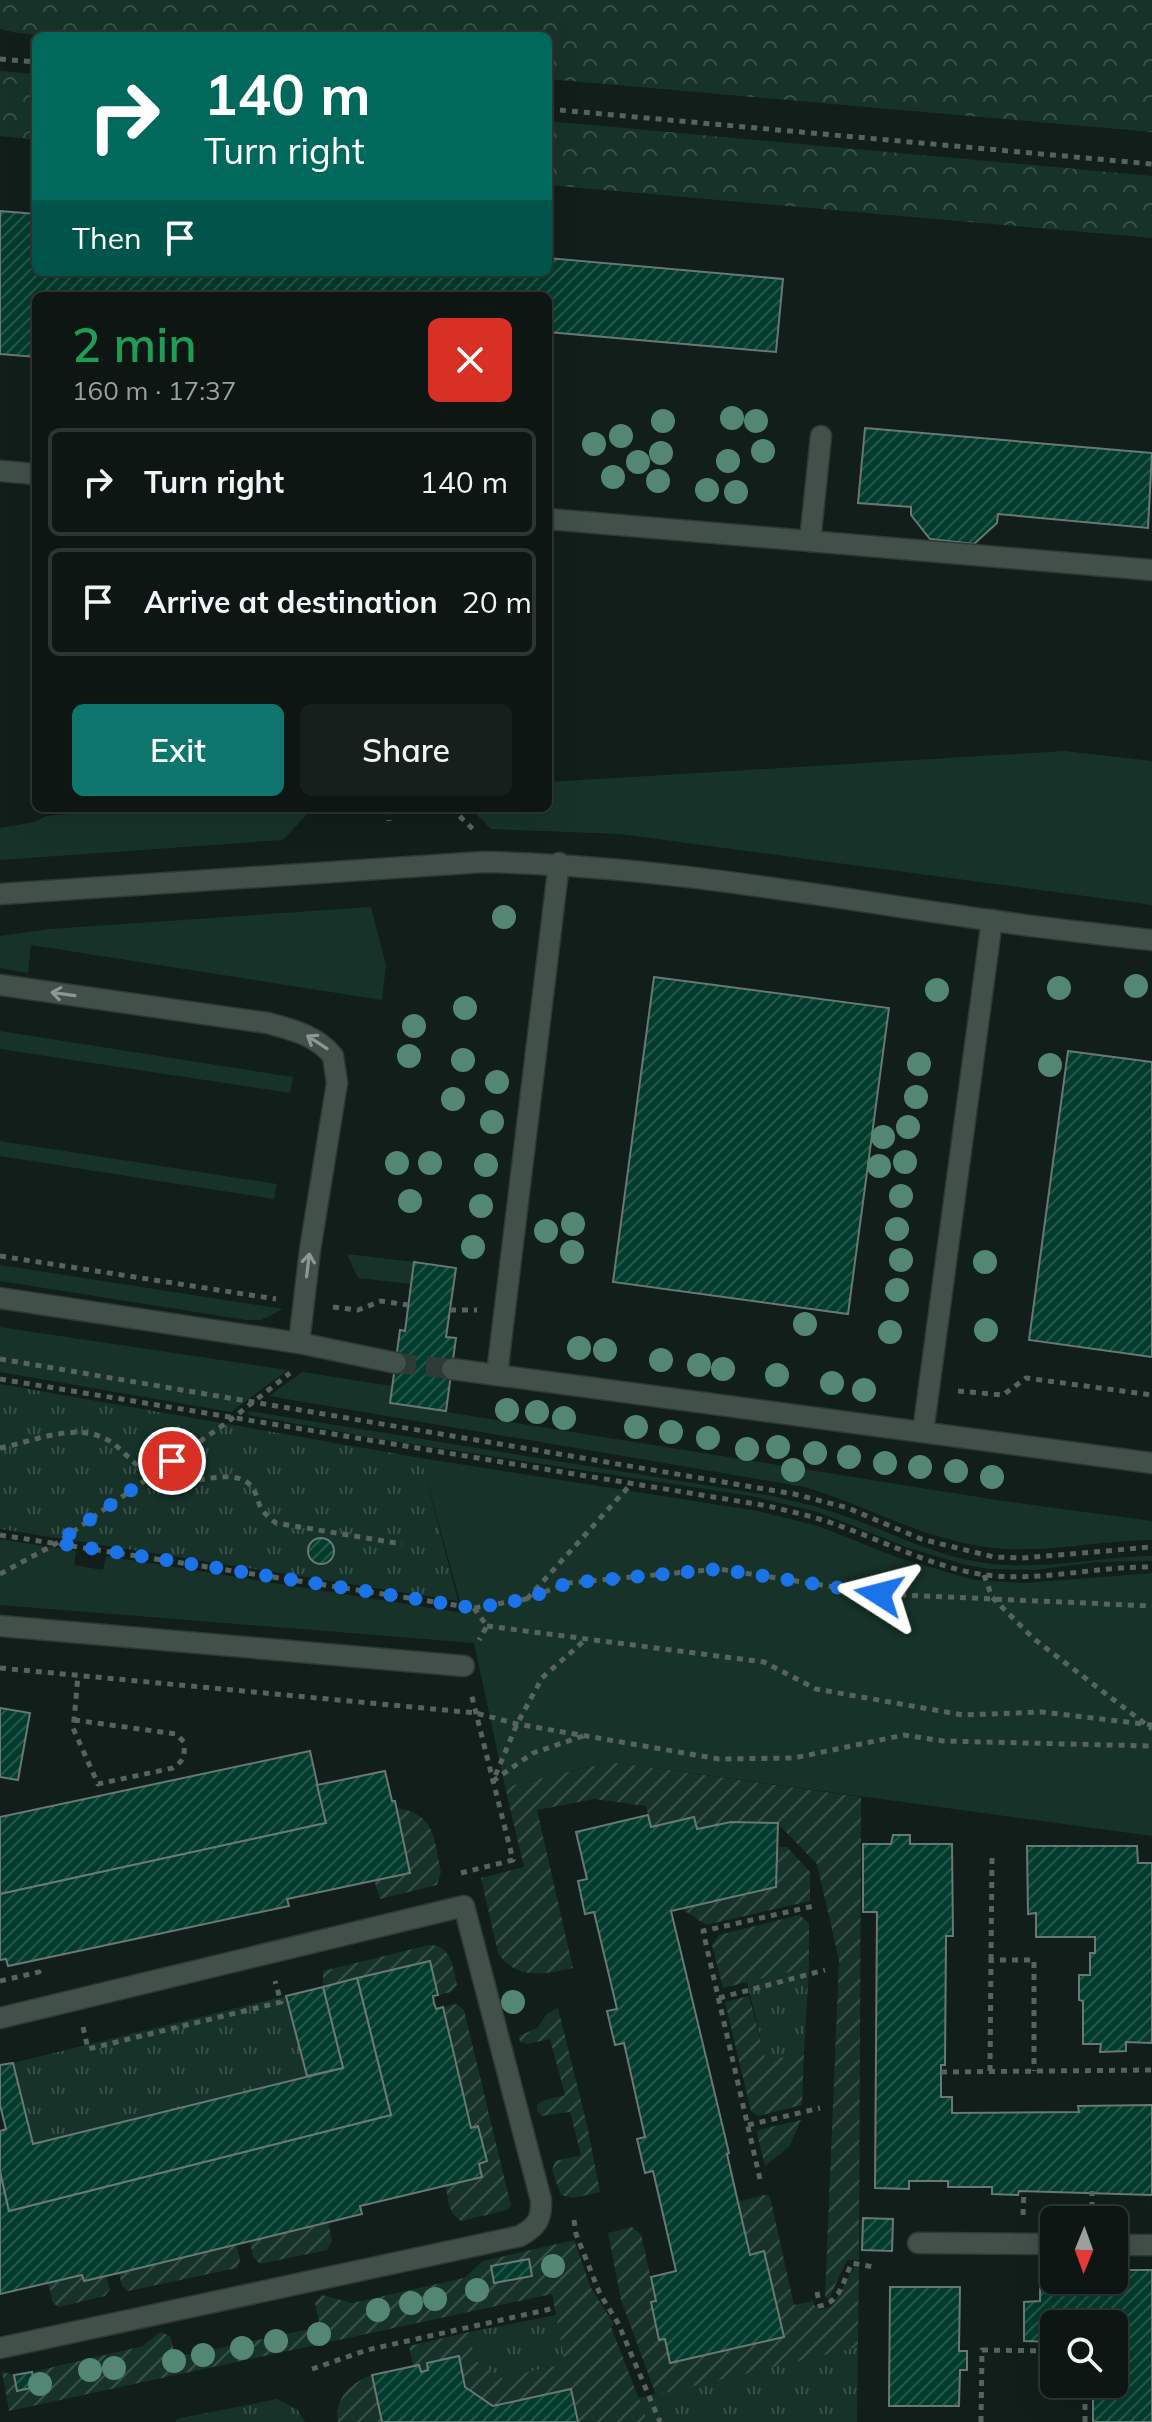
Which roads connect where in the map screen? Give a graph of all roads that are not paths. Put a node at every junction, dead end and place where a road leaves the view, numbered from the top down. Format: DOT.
graph roads {
  1 [pos="821,436"];
  2 [pos="0,471"];
  3 [pos="32,474"];
  4 [pos="552,519"];
  5 [pos="810,541"];
  6 [pos="1152,570"];
  7 [pos="559,863"];
  8 [pos="0,894"];
  9 [pos="992,920"];
  10 [pos="1152,940"];
  11 [pos="0,985"];
  12 [pos="0,1298"];
  13 [pos="299,1343"];
  14 [pos="396,1363"];
  15 [pos="452,1369"];
  16 [pos="497,1374"];
  17 [pos="923,1432"];
  18 [pos="1152,1463"];
  19 [pos="0,1626"];
  20 [pos="464,1666"];
  21 [pos="0,2018"];
  22 [pos="918,2243"];
  23 [pos="1040,2244"];
  24 [pos="1128,2245"];
  25 [pos="1152,2245"];
  26 [pos="0,2348"];
  1 -- 5 [label="street"];
  2 -- 3 [label="street"];
  4 -- 5 [label="street"];
  5 -- 6 [label="street"];
  7 -- 8 [label="street"];
  7 -- 9 [label="street"];
  7 -- 16 [label="street"];
  9 -- 10 [label="street"];
  9 -- 17 [label="street"];
  13 -- 11 [label="street, one-way"];
  12 -- 13 [label="street"];
  13 -- 14 [label="street"];
  15 -- 16 [label="street"];
  16 -- 17 [label="street"];
  17 -- 18 [label="street"];
  19 -- 20 [label="street"];
  21 -- 26 [label="street"];
  22 -- 23 [label="street"];
  24 -- 25 [label="street"];
}
